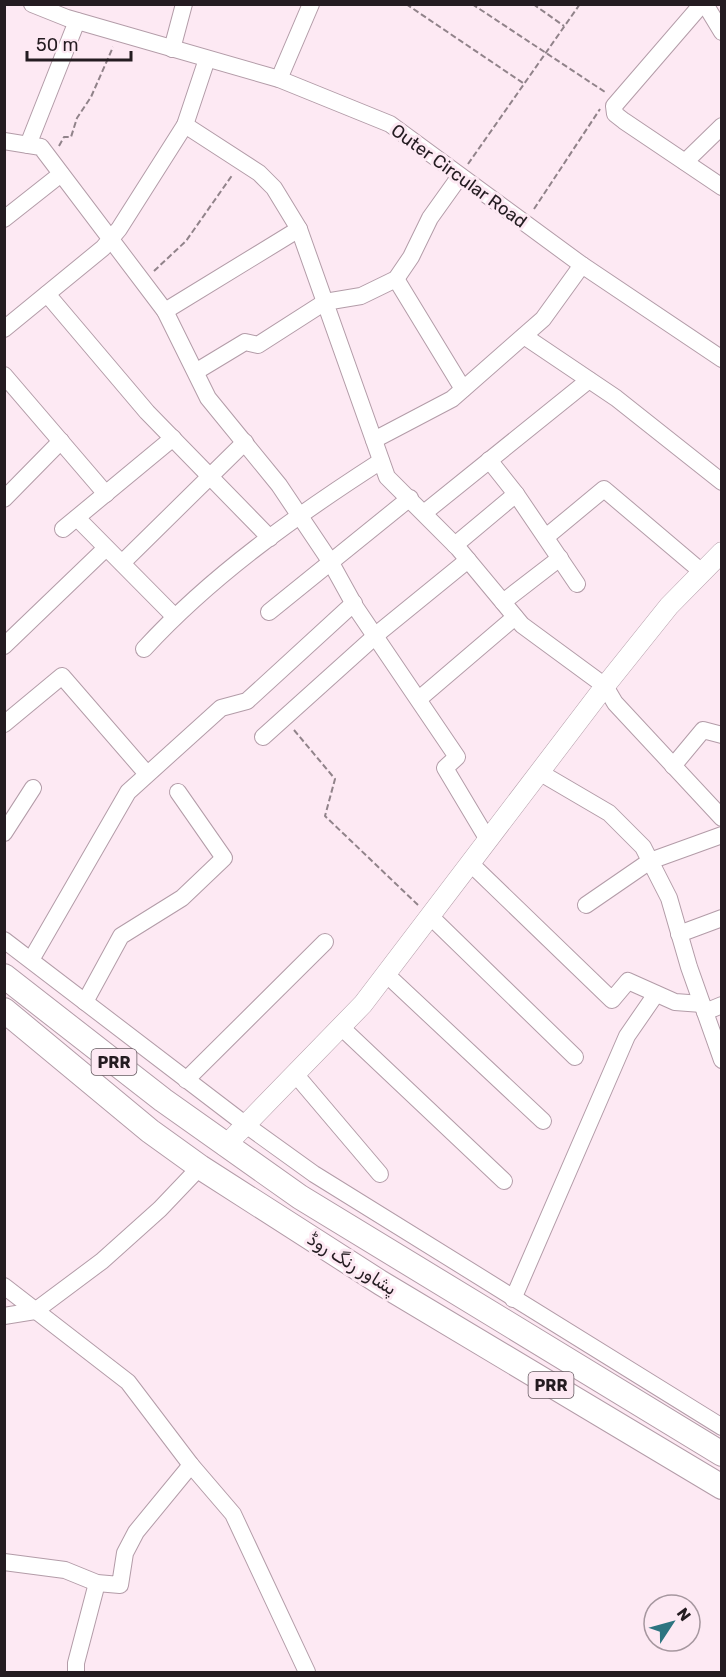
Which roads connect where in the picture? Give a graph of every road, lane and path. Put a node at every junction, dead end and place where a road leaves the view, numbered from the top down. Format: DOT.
graph roads {
  1 [pos="32,4"];
  2 [pos="184,4"];
  3 [pos="311,4"];
  4 [pos="406,4"];
  5 [pos="472,4"];
  6 [pos="533,4"];
  7 [pos="580,4"];
  8 [pos="703,4"];
  9 [pos="77,21"];
  10 [pos="564,26"];
  11 [pos="722,32"];
  12 [pos="119,33"];
  13 [pos="172,49"];
  14 [pos="546,52"];
  15 [pos="207,59"];
  16 [pos="279,80"];
  17 [pos="523,83"];
  18 [pos="610,94"];
  19 [pos="604,104"];
  20 [pos="185,125"];
  21 [pos="722,126"];
  22 [pos="4,141"];
  23 [pos="28,145"];
  24 [pos="242,162"];
  25 [pos="685,162"];
  26 [pos="56,168"];
  27 [pos="460,176"];
  28 [pos="722,187"];
  29 [pos="4,219"];
  30 [pos="524,223"];
  31 [pos="299,229"];
  32 [pos="111,239"];
  33 [pos="582,265"];
  34 [pos="396,279"];
  35 [pos="143,282"];
  36 [pos="46,294"];
  37 [pos="325,302"];
  38 [pos="165,311"];
  39 [pos="4,329"];
  40 [pos="524,336"];
  41 [pos="722,359"];
  42 [pos="197,371"];
  43 [pos="4,375"];
  44 [pos="589,380"];
  45 [pos="463,389"];
  46 [pos="173,438"];
  47 [pos="374,440"];
  48 [pos="61,441"];
  49 [pos="245,442"];
  50 [pos="489,460"];
  51 [pos="381,461"];
  52 [pos="210,478"];
  53 [pos="722,482"];
  54 [pos="7,493"];
  55 [pos="106,494"];
  56 [pos="516,494"];
  57 [pos="410,498"];
  58 [pos="424,513"];
  59 [pos="299,514"];
  60 [pos="76,518"];
  61 [pos="63,529"];
  62 [pos="546,537"];
  63 [pos="270,538"];
  64 [pos="455,545"];
  65 [pos="106,548"];
  66 [pos="722,552"];
  67 [pos="560,558"];
  68 [pos="468,560"];
  69 [pos="330,561"];
  70 [pos="122,563"];
  71 [pos="702,572"];
  72 [pos="577,584"];
  73 [pos="503,602"];
  74 [pos="354,603"];
  75 [pos="269,612"];
  76 [pos="174,616"];
  77 [pos="515,617"];
  78 [pos="375,635"];
  79 [pos="4,646"];
  80 [pos="144,649"];
  81 [pos="605,686"];
  82 [pos="419,699"];
  83 [pos="285,718"];
  84 [pos="4,724"];
  85 [pos="722,735"];
  86 [pos="263,737"];
  87 [pos="673,766"];
  88 [pos="539,772"];
  89 [pos="147,774"];
  90 [pos="33,788"];
  91 [pos="178,792"];
  92 [pos="722,818"];
  93 [pos="4,833"];
  94 [pos="722,835"];
  95 [pos="488,840"];
  96 [pos="650,861"];
  97 [pos="470,863"];
  98 [pos="586,905"];
  99 [pos="430,916"];
  100 [pos="722,918"];
  101 [pos="679,934"];
  102 [pos="4,940"];
  103 [pos="325,942"];
  104 [pos="32,960"];
  105 [pos="386,974"];
  106 [pos="4,976"];
  107 [pos="656,994"];
  108 [pos="85,1002"];
  109 [pos="722,1005"];
  110 [pos="703,1008"];
  111 [pos="4,1010"];
  112 [pos="341,1027"];
  113 [pos="575,1057"];
  114 [pos="722,1060"];
  115 [pos="296,1075"];
  116 [pos="186,1080"];
  117 [pos="543,1121"];
  118 [pos="246,1125"];
  119 [pos="225,1146"];
  120 [pos="200,1167"];
  121 [pos="380,1174"];
  122 [pos="504,1181"];
  123 [pos="4,1286"];
  124 [pos="513,1299"];
  125 [pos="34,1311"];
  126 [pos="4,1316"];
  127 [pos="722,1427"];
  128 [pos="722,1454"];
  129 [pos="191,1465"];
  130 [pos="722,1487"];
  131 [pos="4,1562"];
  132 [pos="97,1583"];
  133 [pos="76,1672"];
  134 [pos="307,1672"];
  1 -- 9 [label="street, Outer Circular Road"];
  2 -- 13 [label="street"];
  3 -- 16 [label="street"];
  4 -- 17 [label="path"];
  5 -- 14 [label="path"];
  6 -- 10 [label="path"];
  7 -- 10 [label="path"];
  8 -- 11 [label="street"];
  8 -- 25 [label="street"];
  9 -- 12 [label="street, Outer Circular Road"];
  9 -- 23 [label="street"];
  10 -- 14 [label="path"];
  12 -- 13 [label="street, Outer Circular Road"];
  12 -- 26 [label="path"];
  13 -- 15 [label="street, Outer Circular Road"];
  14 -- 17 [label="path"];
  14 -- 18 [label="path"];
  15 -- 16 [label="street, Outer Circular Road"];
  15 -- 20 [label="street"];
  16 -- 27 [label="street, Outer Circular Road"];
  17 -- 27 [label="path"];
  19 -- 30 [label="path"];
  20 -- 24 [label="street"];
  20 -- 32 [label="street"];
  21 -- 25 [label="street"];
  22 -- 23 [label="street"];
  23 -- 26 [label="street"];
  24 -- 31 [label="street"];
  24 -- 35 [label="path"];
  25 -- 28 [label="street"];
  26 -- 29 [label="street"];
  26 -- 32 [label="street"];
  27 -- 30 [label="street, Outer Circular Road"];
  27 -- 34 [label="street"];
  30 -- 33 [label="street, Outer Circular Road"];
  31 -- 37 [label="street"];
  31 -- 38 [label="street"];
  32 -- 35 [label="street"];
  32 -- 36 [label="street"];
  33 -- 40 [label="street"];
  33 -- 41 [label="street, Outer Circular Road"];
  34 -- 37 [label="street"];
  34 -- 45 [label="street"];
  35 -- 38 [label="street"];
  36 -- 39 [label="street"];
  36 -- 46 [label="street"];
  37 -- 42 [label="street"];
  37 -- 47 [label="street"];
  38 -- 42 [label="street"];
  40 -- 44 [label="street"];
  40 -- 45 [label="street"];
  42 -- 49 [label="street"];
  43 -- 48 [label="street"];
  44 -- 50 [label="street"];
  44 -- 53 [label="street"];
  45 -- 47 [label="street"];
  46 -- 52 [label="street"];
  46 -- 55 [label="street"];
  47 -- 51 [label="street"];
  48 -- 54 [label="street"];
  48 -- 55 [label="street"];
  49 -- 52 [label="street"];
  49 -- 59 [label="street"];
  50 -- 56 [label="street"];
  50 -- 58 [label="street"];
  51 -- 57 [label="street"];
  51 -- 59 [label="street"];
  52 -- 63 [label="street"];
  52 -- 70 [label="street"];
  55 -- 60 [label="street"];
  56 -- 62 [label="street"];
  56 -- 64 [label="street"];
  57 -- 58 [label="street"];
  57 -- 69 [label="street"];
  58 -- 64 [label="street"];
  59 -- 63 [label="street"];
  59 -- 69 [label="street"];
  60 -- 61 [label="street"];
  60 -- 65 [label="street"];
  62 -- 67 [label="street"];
  62 -- 71 [label="street"];
  63 -- 76 [label="street"];
  64 -- 68 [label="street"];
  65 -- 70 [label="street"];
  65 -- 79 [label="street"];
  66 -- 71 [label="main road"];
  67 -- 72 [label="street"];
  67 -- 73 [label="street"];
  68 -- 73 [label="street"];
  68 -- 78 [label="street"];
  69 -- 74 [label="street"];
  69 -- 75 [label="street"];
  70 -- 76 [label="street"];
  71 -- 81 [label="main road"];
  73 -- 77 [label="street"];
  74 -- 78 [label="street"];
  74 -- 89 [label="street"];
  76 -- 80 [label="street"];
  77 -- 81 [label="street"];
  77 -- 82 [label="street"];
  78 -- 82 [label="street"];
  78 -- 83 [label="street"];
  81 -- 87 [label="street"];
  81 -- 88 [label="main road"];
  82 -- 95 [label="street"];
  83 -- 86 [label="street"];
  83 -- 99 [label="path"];
  84 -- 89 [label="street"];
  85 -- 87 [label="street"];
  87 -- 92 [label="street"];
  88 -- 95 [label="main road"];
  88 -- 96 [label="street"];
  89 -- 104 [label="street"];
  90 -- 93 [label="street"];
  91 -- 108 [label="street"];
  94 -- 96 [label="street"];
  95 -- 97 [label="main road"];
  96 -- 98 [label="street"];
  96 -- 101 [label="street"];
  97 -- 99 [label="main road"];
  97 -- 107 [label="street"];
  99 -- 105 [label="main road"];
  99 -- 113 [label="street"];
  100 -- 101 [label="street"];
  101 -- 110 [label="street"];
  102 -- 104 [label="street"];
  103 -- 116 [label="street"];
  104 -- 108 [label="street"];
  105 -- 112 [label="main road"];
  105 -- 117 [label="street"];
  106 -- 119 [label="highway, پشاور رنگ روڈ / PRR"];
  107 -- 110 [label="street"];
  107 -- 124 [label="street"];
  108 -- 116 [label="street"];
  109 -- 110 [label="street"];
  110 -- 114 [label="street"];
  111 -- 120 [label="highway, پشاور رنگ روڈ / PRR"];
  112 -- 115 [label="main road"];
  112 -- 122 [label="street"];
  115 -- 118 [label="main road"];
  115 -- 121 [label="street"];
  116 -- 118 [label="street"];
  118 -- 119 [label="main road"];
  118 -- 124 [label="street"];
  119 -- 128 [label="highway, پشاور رنگ روڈ / PRR"];
  120 -- 125 [label="street"];
  120 -- 130 [label="highway, پشاور رنگ روڈ / PRR"];
  123 -- 125 [label="street"];
  124 -- 127 [label="street"];
  125 -- 126 [label="street"];
  125 -- 129 [label="street"];
  129 -- 132 [label="street"];
  129 -- 134 [label="street"];
  131 -- 132 [label="street"];
  132 -- 133 [label="street"];
}
